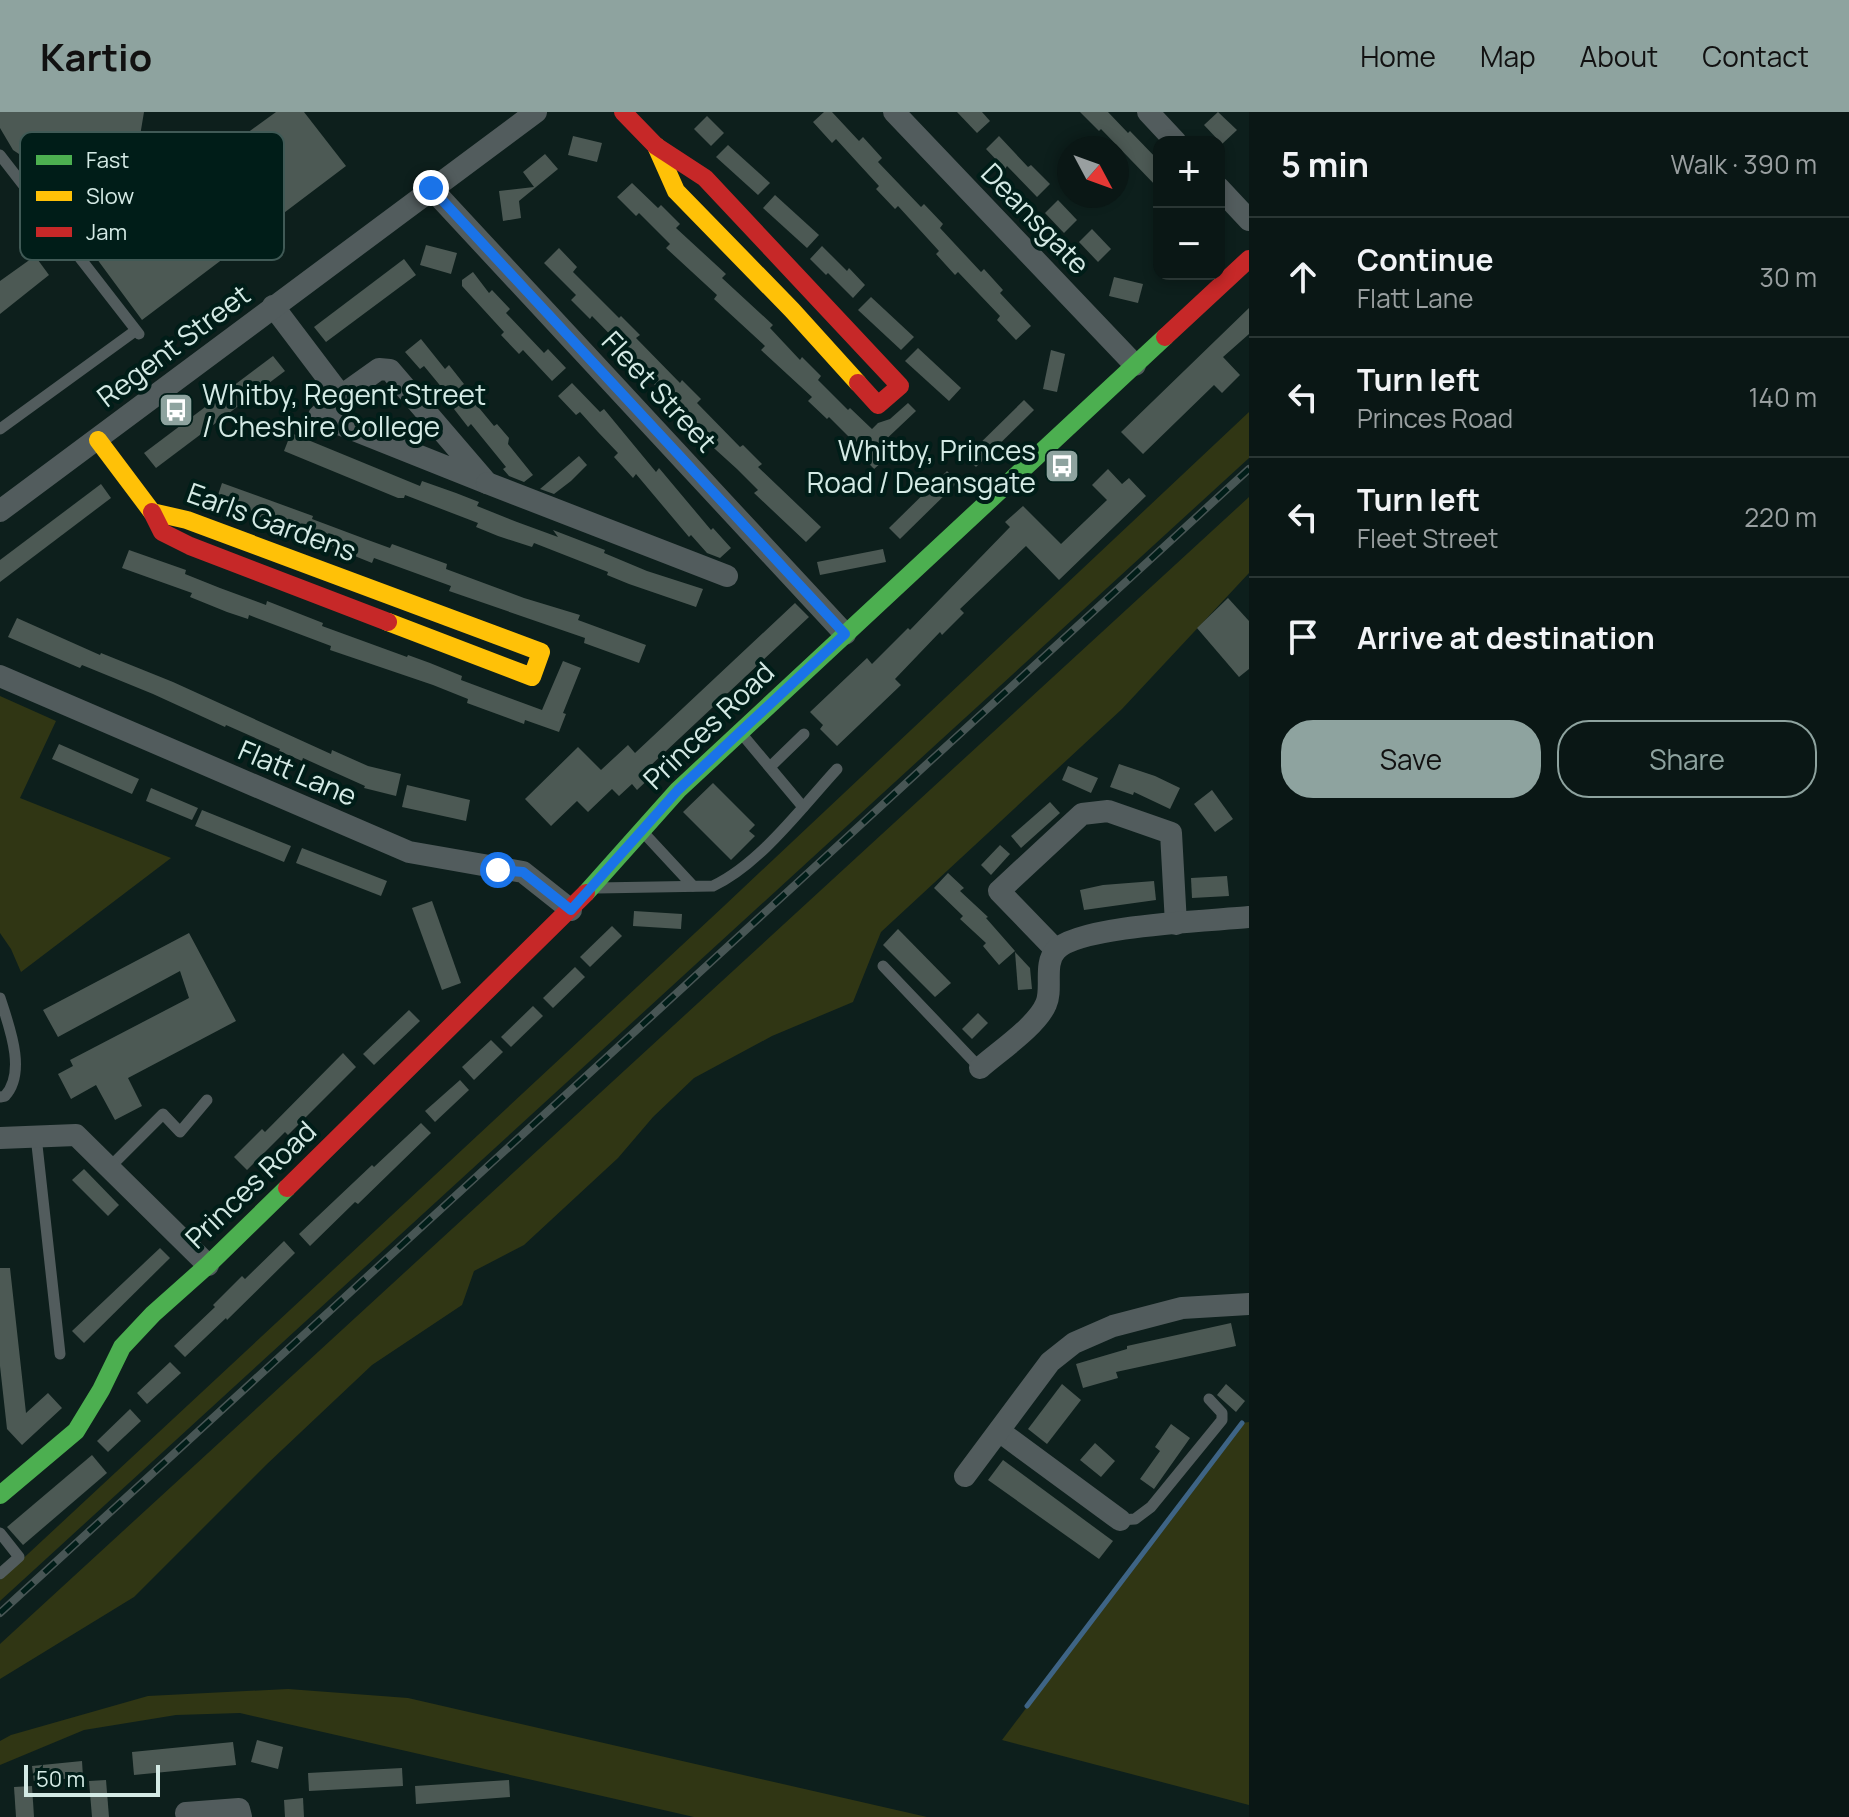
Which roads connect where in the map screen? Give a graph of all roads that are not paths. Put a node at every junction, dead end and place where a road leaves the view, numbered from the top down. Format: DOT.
graph roads {
  1 [pos="536,112"];
  2 [pos="623,112"];
  3 [pos="894,112"];
  4 [pos="1148,112"];
  5 [pos="1170,136"];
  6 [pos="656,146"];
  7 [pos="0,155"];
  8 [pos="20,181"];
  9 [pos="431,188"];
  10 [pos="1225,194"];
  11 [pos="1249,220"];
  12 [pos="1249,259"];
  13 [pos="81,260"];
  14 [pos="813,292"];
  15 [pos="273,306"];
  16 [pos="792,310"];
  17 [pos="1135,365"];
  18 [pos="341,396"];
  19 [pos="0,429"];
  20 [pos="98,440"];
  21 [pos="487,483"];
  22 [pos="0,511"];
  23 [pos="152,512"];
  24 [pos="727,576"];
  25 [pos="371,589"];
  26 [pos="362,611"];
  27 [pos="845,634"];
  28 [pos="0,676"];
  29 [pos="740,732"];
  30 [pos="804,734"];
  31 [pos="770,767"];
  32 [pos="837,769"];
  33 [pos="803,807"];
  34 [pos="641,830"];
  35 [pos="693,886"];
  36 [pos="591,889"];
  37 [pos="571,910"];
  38 [pos="1249,917"];
  39 [pos="1176,924"];
  40 [pos="1056,950"];
  41 [pos="883,966"];
  42 [pos="0,998"];
  43 [pos="980,1068"];
  44 [pos="0,1097"];
  45 [pos="207,1100"];
  46 [pos="36,1136"];
  47 [pos="0,1138"];
  48 [pos="109,1168"];
  49 [pos="208,1265"];
  50 [pos="1249,1304"];
  51 [pos="60,1354"];
  52 [pos="1209,1399"];
  53 [pos="999,1431"];
  54 [pos="965,1476"];
  55 [pos="0,1495"];
  56 [pos="1120,1520"];
  57 [pos="0,1533"];
  58 [pos="0,1574"];
  59 [pos="186,1813"];
  60 [pos="241,1817"];
  1 -- 9 [label="street, Regent Street"];
  2 -- 6 [label="street"];
  3 -- 17 [label="street, Deansgate"];
  4 -- 5 [label="street"];
  6 -- 14 [label="street"];
  6 -- 16 [label="street"];
  7 -- 8 [label="lane"];
  9 -- 15 [label="street, Regent Street"];
  9 -- 27 [label="street, Fleet Street"];
  10 -- 11 [label="street"];
  12 -- 17 [label="street, Princes Road"];
  13 -- 19 [label="lane"];
  14 -- 16 [label="street"];
  14 -- 16 [label="street"];
  15 -- 18 [label="street"];
  15 -- 20 [label="street, Regent Street"];
  17 -- 27 [label="street, Princes Road"];
  18 -- 21 [label="street"];
  18 -- 21 [label="street"];
  20 -- 22 [label="street, Regent Street"];
  20 -- 23 [label="street, Earls Gardens"];
  21 -- 24 [label="street"];
  23 -- 25 [label="street, Earls Gardens"];
  23 -- 26 [label="street, Earls Gardens"];
  25 -- 26 [label="street, Earls Gardens"];
  25 -- 26 [label="street, Earls Gardens"];
  27 -- 29 [label="street, Princes Road"];
  28 -- 37 [label="street, Flatt Lane"];
  29 -- 31 [label="lane"];
  29 -- 34 [label="street, Princes Road"];
  30 -- 31 [label="lane"];
  31 -- 33 [label="lane"];
  32 -- 33 [label="lane"];
  33 -- 35 [label="lane"];
  34 -- 35 [label="lane"];
  34 -- 36 [label="street, Princes Road"];
  35 -- 36 [label="lane"];
  36 -- 37 [label="street, Princes Road"];
  37 -- 49 [label="street, Princes Road"];
  38 -- 39 [label="street"];
  39 -- 40 [label="street"];
  39 -- 40 [label="street"];
  40 -- 43 [label="street"];
  41 -- 43 [label="lane"];
  42 -- 44 [label="lane"];
  45 -- 48 [label="lane"];
  46 -- 47 [label="street"];
  46 -- 48 [label="street"];
  46 -- 51 [label="lane"];
  48 -- 49 [label="street"];
  49 -- 55 [label="street, Princes Road"];
  50 -- 53 [label="street"];
  52 -- 56 [label="lane"];
  53 -- 54 [label="street"];
  53 -- 56 [label="street"];
  57 -- 58 [label="lane"];
  59 -- 60 [label="street"];
}
